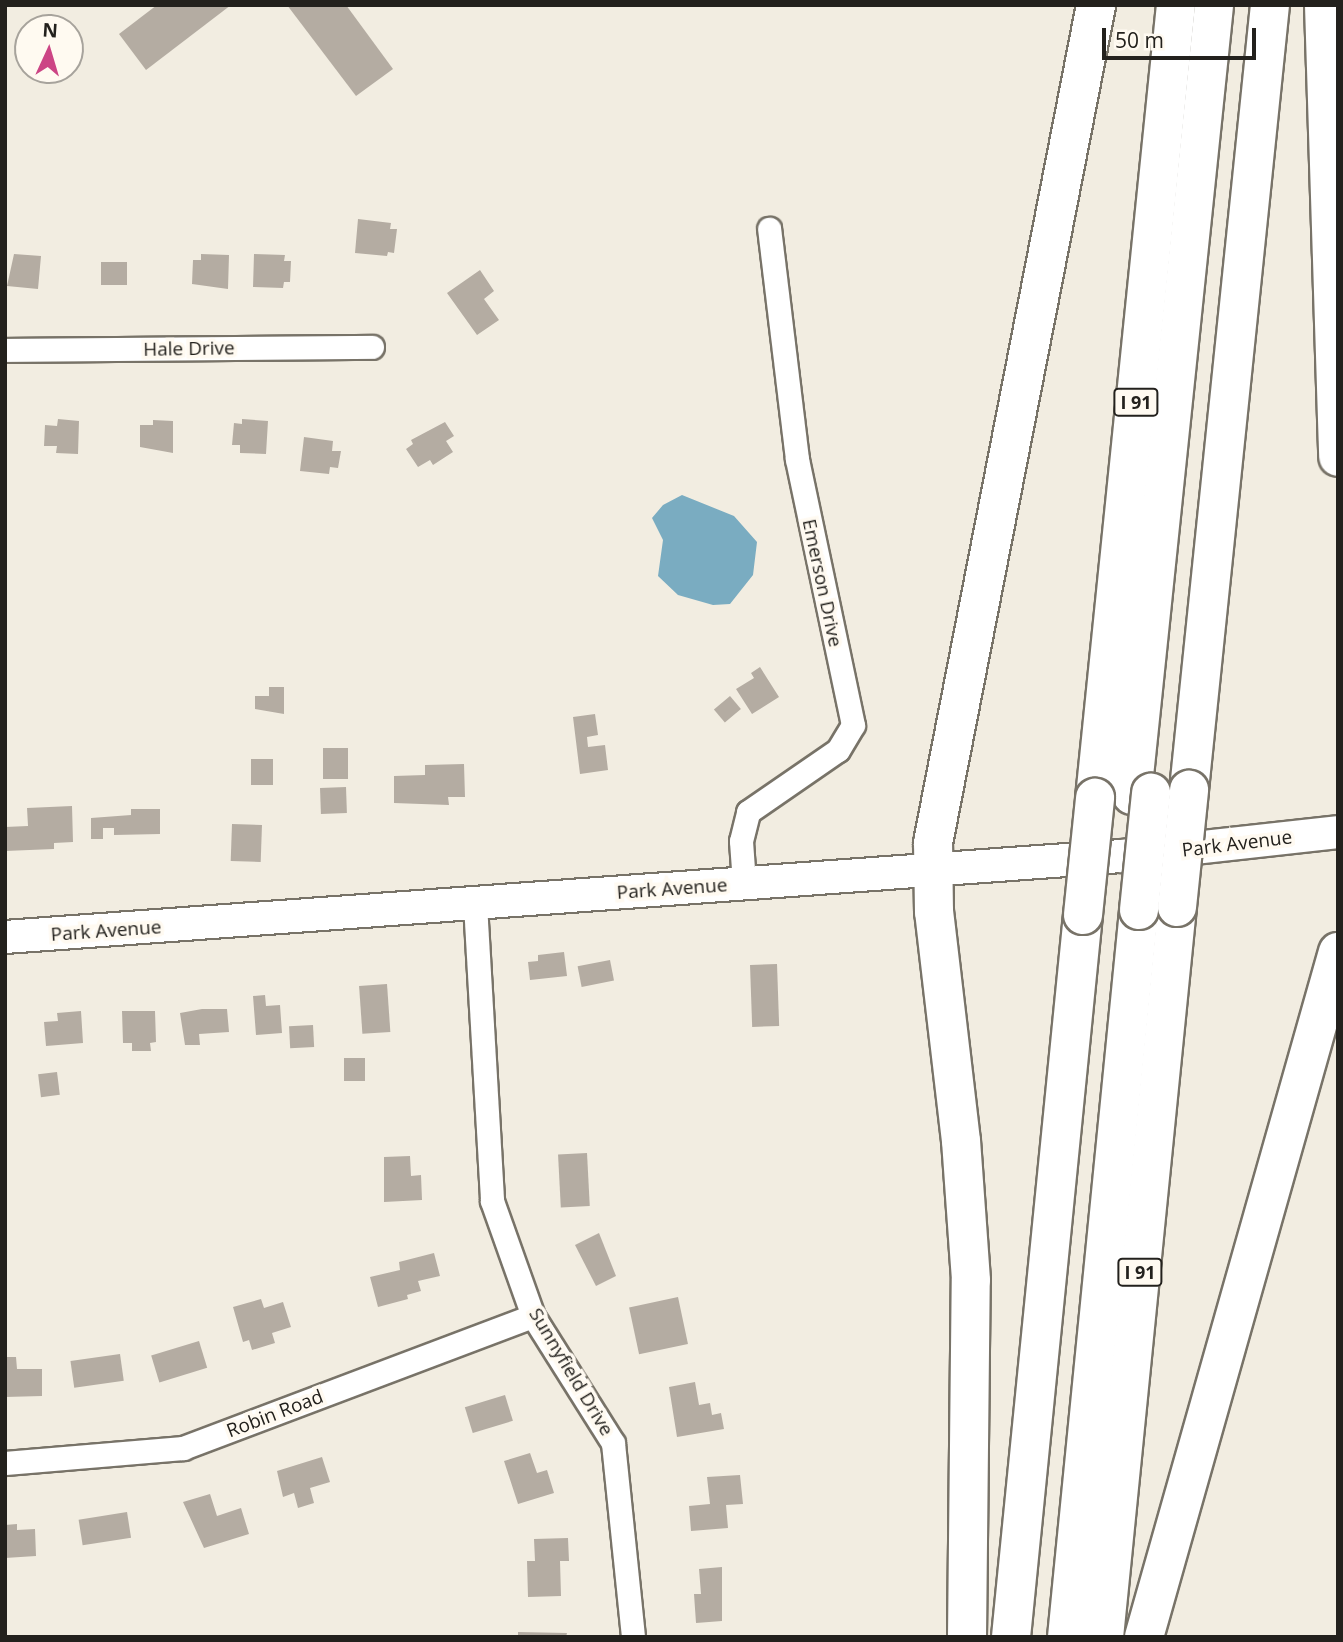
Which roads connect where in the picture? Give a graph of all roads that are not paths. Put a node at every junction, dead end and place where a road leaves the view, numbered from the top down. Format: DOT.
graph roads {
  1 [pos="1096,5"];
  2 [pos="1177,5"];
  3 [pos="1214,5"];
  4 [pos="1233,5"];
  5 [pos="1270,5"];
  6 [pos="1324,5"];
  7 [pos="769,229"];
  8 [pos="372,347"];
  9 [pos="5,351"];
  10 [pos="1338,457"];
  11 [pos="1142,794"];
  12 [pos="1338,832"];
  13 [pos="932,869"];
  14 [pos="744,883"];
  15 [pos="475,904"];
  16 [pos="1130,911"];
  17 [pos="5,937"];
  18 [pos="1338,952"];
  19 [pos="533,1316"];
  20 [pos="5,1463"];
  21 [pos="633,1637"];
  22 [pos="967,1637"];
  23 [pos="1011,1637"];
  24 [pos="1047,1637"];
  25 [pos="1067,1637"];
  26 [pos="1104,1637"];
  27 [pos="1144,1637"];
  1 -- 13 [label="highway"];
  2 -- 23 [label="highway, I 91, bridge"];
  3 -- 11 [label="highway"];
  4 -- 11 [label="highway"];
  5 -- 26 [label="highway, I 91, bridge"];
  6 -- 10 [label="highway"];
  7 -- 14 [label="street, Emerson Drive"];
  8 -- 9 [label="street, Hale Drive"];
  11 -- 16 [label="highway, bridge"];
  12 -- 13 [label="main road, Park Avenue"];
  13 -- 14 [label="main road, Park Avenue"];
  13 -- 22 [label="highway"];
  14 -- 15 [label="main road, Park Avenue"];
  15 -- 17 [label="main road, Park Avenue"];
  15 -- 19 [label="street, Sunnyfield Drive"];
  16 -- 24 [label="highway"];
  16 -- 25 [label="highway"];
  18 -- 27 [label="highway"];
  19 -- 20 [label="street, Robin Road"];
  19 -- 21 [label="street, Sunnyfield Drive"];
}
